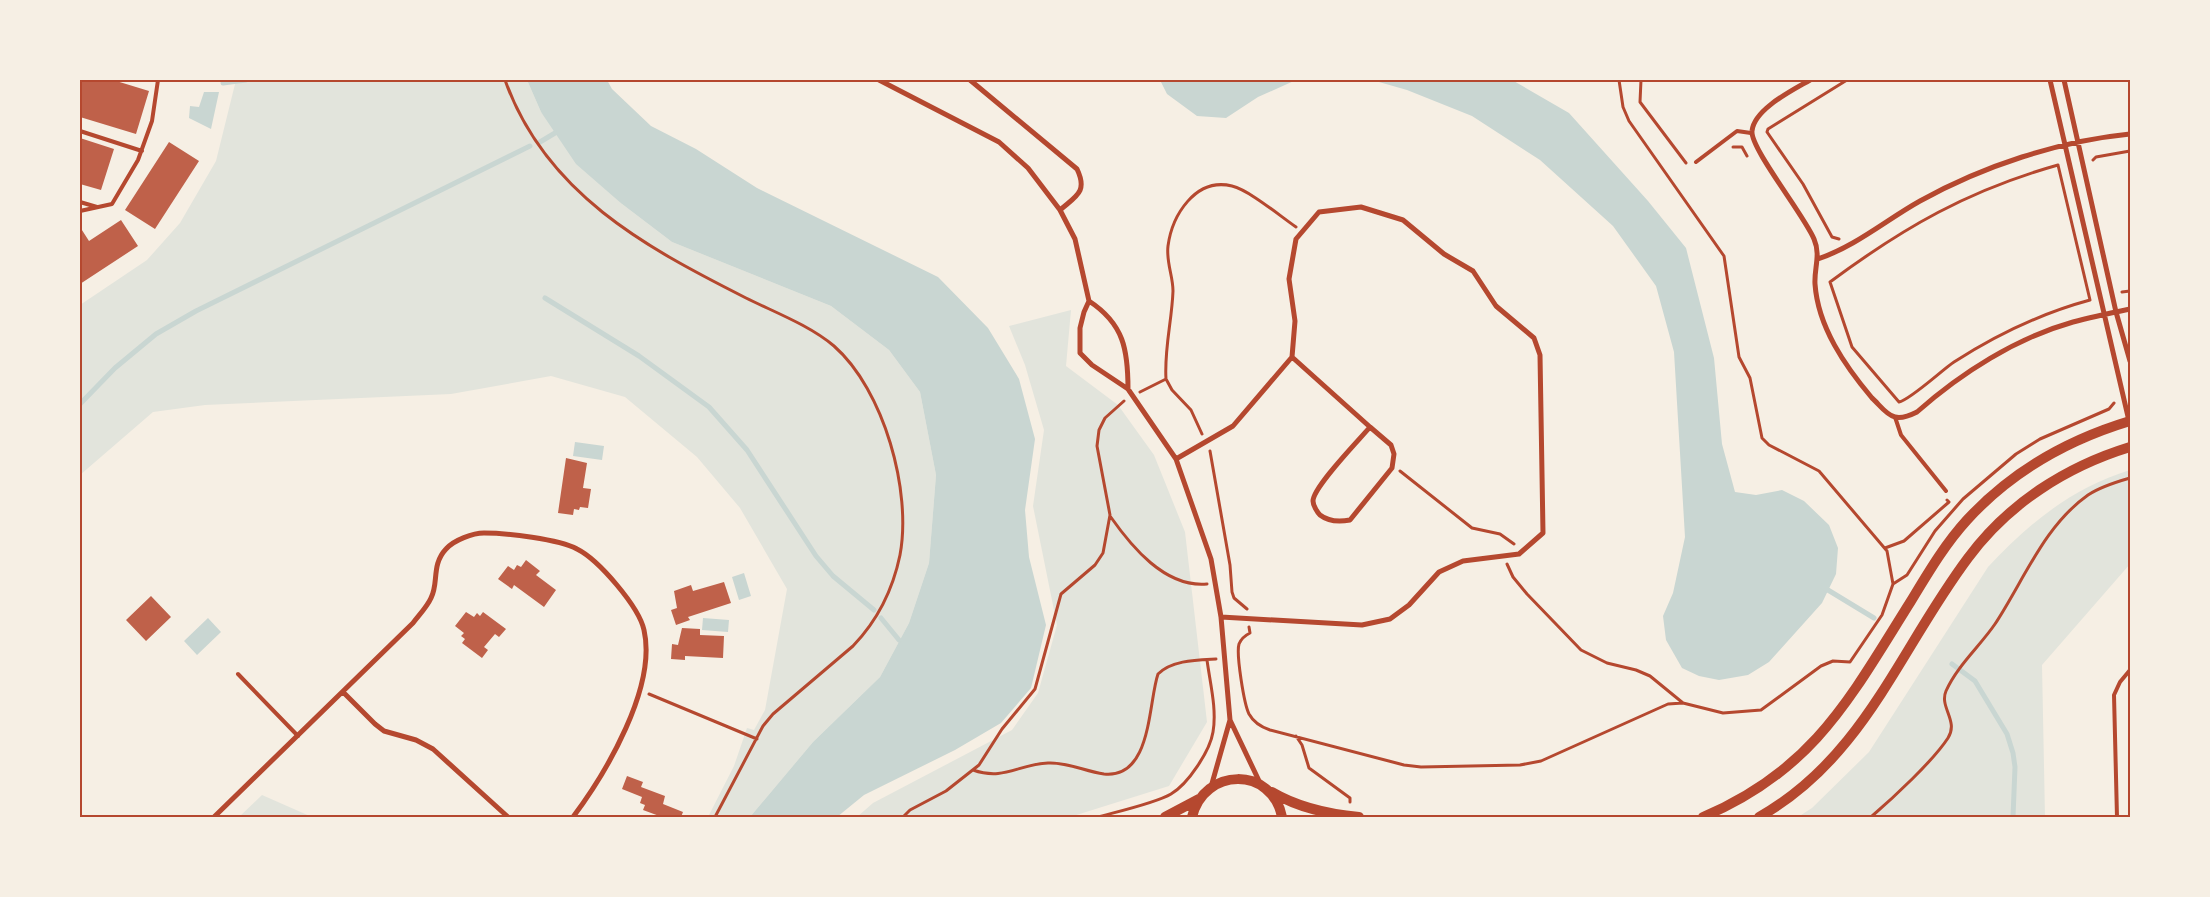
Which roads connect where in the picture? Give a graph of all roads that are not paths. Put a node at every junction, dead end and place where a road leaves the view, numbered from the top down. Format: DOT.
graph roads {
  1 [pos="158,80"];
  2 [pos="880,80"];
  3 [pos="970,80"];
  4 [pos="1810,80"];
  5 [pos="2050,80"];
  6 [pos="2064,80"];
  7 [pos="80,131"];
  8 [pos="1752,132"];
  9 [pos="2130,134"];
  10 [pos="2080,143"];
  11 [pos="2066,146"];
  12 [pos="142,151"];
  13 [pos="1696,162"];
  14 [pos="80,202"];
  15 [pos="97,208"];
  16 [pos="1060,210"];
  17 [pos="80,211"];
  18 [pos="1818,259"];
  19 [pos="1089,301"];
  20 [pos="2130,309"];
  21 [pos="2116,312"];
  22 [pos="2104,315"];
  23 [pos="1292,357"];
  24 [pos="2130,361"];
  25 [pos="1128,389"];
  26 [pos="1895,418"];
  27 [pos="2130,421"];
  28 [pos="1370,427"];
  29 [pos="2130,447"];
  30 [pos="1176,460"];
  31 [pos="1946,491"];
  32 [pos="1221,617"];
  33 [pos="2130,670"];
  34 [pos="238,674"];
  35 [pos="343,692"];
  36 [pos="1230,720"];
  37 [pos="298,736"];
  38 [pos="1211,787"];
  39 [pos="1263,787"];
  40 [pos="1199,799"];
  41 [pos="214,817"];
  42 [pos="508,817"];
  43 [pos="573,817"];
  44 [pos="1165,817"];
  45 [pos="1192,817"];
  46 [pos="1282,817"];
  47 [pos="1359,817"];
  48 [pos="1703,817"];
  49 [pos="1759,817"];
  50 [pos="2118,817"];
  1 -- 12 [label="lane"];
  2 -- 16 [label="street"];
  3 -- 16 [label="street"];
  4 -- 8 [label="street"];
  5 -- 11 [label="street"];
  6 -- 10 [label="street"];
  7 -- 12 [label="lane"];
  8 -- 13 [label="lane"];
  8 -- 18 [label="street"];
  9 -- 10 [label="street"];
  10 -- 11 [label="street"];
  10 -- 21 [label="street"];
  11 -- 18 [label="street"];
  11 -- 22 [label="street"];
  12 -- 15 [label="lane"];
  14 -- 15 [label="lane"];
  15 -- 17 [label="lane"];
  16 -- 19 [label="street"];
  18 -- 26 [label="street"];
  19 -- 25 [label="street"];
  19 -- 25 [label="street"];
  20 -- 21 [label="street"];
  21 -- 22 [label="street"];
  21 -- 24 [label="street"];
  22 -- 26 [label="street"];
  22 -- 27 [label="street"];
  23 -- 28 [label="street"];
  23 -- 30 [label="street"];
  23 -- 32 [label="street"];
  25 -- 30 [label="street"];
  26 -- 31 [label="lane"];
  27 -- 48 [label="main road"];
  28 -- 28 [label="street"];
  29 -- 49 [label="main road"];
  30 -- 32 [label="street"];
  32 -- 36 [label="street"];
  33 -- 50 [label="lane"];
  34 -- 37 [label="lane"];
  35 -- 37 [label="street"];
  35 -- 42 [label="street"];
  35 -- 43 [label="street"];
  36 -- 38 [label="street"];
  36 -- 39 [label="street"];
  37 -- 41 [label="street"];
  38 -- 39 [label="main road"];
  38 -- 40 [label="main road"];
  39 -- 46 [label="main road"];
  39 -- 47 [label="main road"];
  40 -- 44 [label="main road"];
  40 -- 45 [label="main road"];
}
